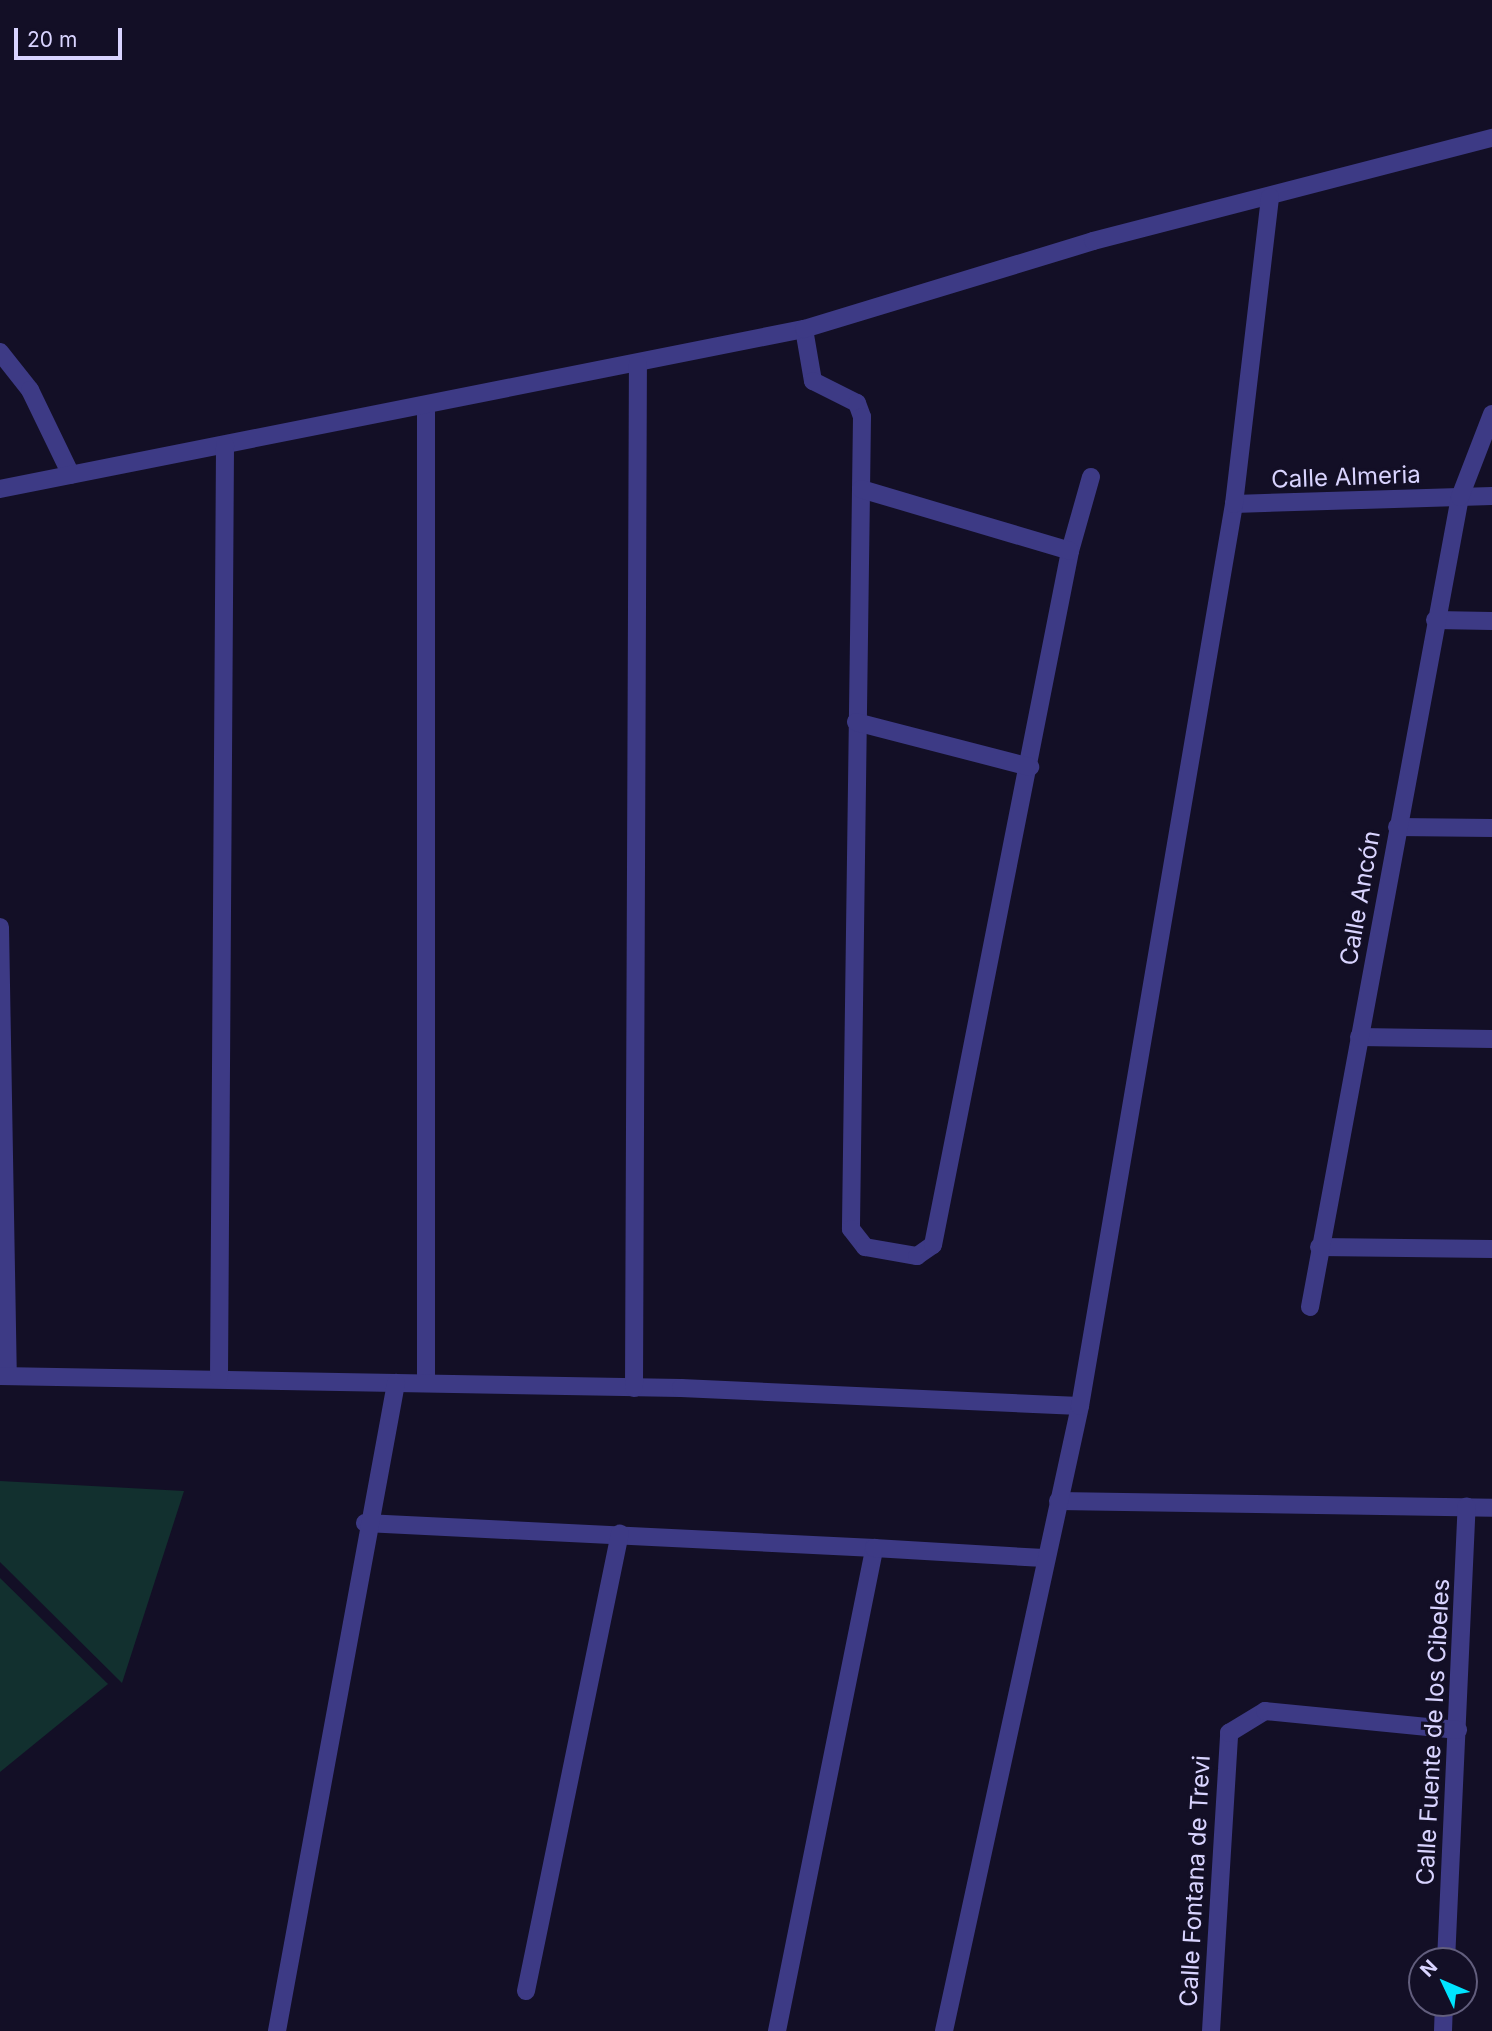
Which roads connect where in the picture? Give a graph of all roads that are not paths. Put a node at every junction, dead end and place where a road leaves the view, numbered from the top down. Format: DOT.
graph roads {
  1 [pos="1492,138"];
  2 [pos="1270,197"];
  3 [pos="804,329"];
  4 [pos="0,352"];
  5 [pos="638,364"];
  6 [pos="426,406"];
  7 [pos="1492,414"];
  8 [pos="225,445"];
  9 [pos="71,475"];
  10 [pos="1091,477"];
  11 [pos="0,489"];
  12 [pos="861,489"];
  13 [pos="1492,496"];
  14 [pos="1460,497"];
  15 [pos="1234,504"];
  16 [pos="1070,551"];
  17 [pos="1434,620"];
  18 [pos="1492,621"];
  19 [pos="856,722"];
  20 [pos="1030,767"];
  21 [pos="1397,827"];
  22 [pos="1492,828"];
  23 [pos="0,927"];
  24 [pos="1359,1037"];
  25 [pos="1492,1039"];
  26 [pos="1319,1247"];
  27 [pos="1492,1249"];
  28 [pos="1310,1307"];
  29 [pos="4,1376"];
  30 [pos="219,1377"];
  31 [pos="396,1382"];
  32 [pos="426,1383"];
  33 [pos="634,1388"];
  34 [pos="1080,1406"];
  35 [pos="1058,1501"];
  36 [pos="1467,1506"];
  37 [pos="1492,1508"];
  38 [pos="365,1523"];
  39 [pos="620,1534"];
  40 [pos="874,1548"];
  41 [pos="1044,1558"];
  42 [pos="1458,1730"];
  43 [pos="1447,1947"];
  44 [pos="526,1991"];
  45 [pos="277,2031"];
  46 [pos="777,2031"];
  47 [pos="944,2031"];
  48 [pos="1212,2031"];
  1 -- 2 [label="street"];
  2 -- 3 [label="street"];
  2 -- 15 [label="street"];
  3 -- 5 [label="street"];
  3 -- 12 [label="street"];
  4 -- 9 [label="street"];
  5 -- 6 [label="street"];
  5 -- 33 [label="street"];
  6 -- 8 [label="street"];
  6 -- 32 [label="street"];
  7 -- 14 [label="street"];
  8 -- 9 [label="street"];
  8 -- 30 [label="street"];
  9 -- 11 [label="street"];
  10 -- 16 [label="street"];
  12 -- 16 [label="street"];
  12 -- 19 [label="street"];
  13 -- 14 [label="street, Calle Almeria"];
  14 -- 15 [label="street, Calle Almeria"];
  14 -- 17 [label="street, Calle Ancón"];
  15 -- 34 [label="street"];
  16 -- 20 [label="street"];
  17 -- 18 [label="street"];
  17 -- 21 [label="street, Calle Ancón"];
  19 -- 20 [label="street"];
  19 -- 20 [label="street"];
  21 -- 22 [label="street"];
  21 -- 24 [label="street, Calle Ancón"];
  23 -- 29 [label="street"];
  24 -- 25 [label="street"];
  24 -- 26 [label="street, Calle Ancón"];
  26 -- 27 [label="street"];
  26 -- 28 [label="street, Calle Ancón"];
  29 -- 30 [label="street"];
  30 -- 31 [label="street"];
  31 -- 32 [label="street"];
  31 -- 38 [label="street"];
  32 -- 33 [label="street"];
  33 -- 34 [label="street"];
  34 -- 35 [label="street"];
  35 -- 36 [label="street"];
  35 -- 41 [label="street"];
  36 -- 37 [label="street"];
  36 -- 42 [label="street, Calle Fuente de los Cibeles"];
  38 -- 39 [label="street"];
  38 -- 45 [label="street"];
  39 -- 40 [label="street"];
  39 -- 44 [label="street"];
  40 -- 41 [label="street"];
  40 -- 46 [label="street"];
  41 -- 47 [label="street"];
  42 -- 43 [label="street, Calle Fuente de los Cibeles"];
  42 -- 48 [label="street, Calle Fontana de Trevi"];
}
